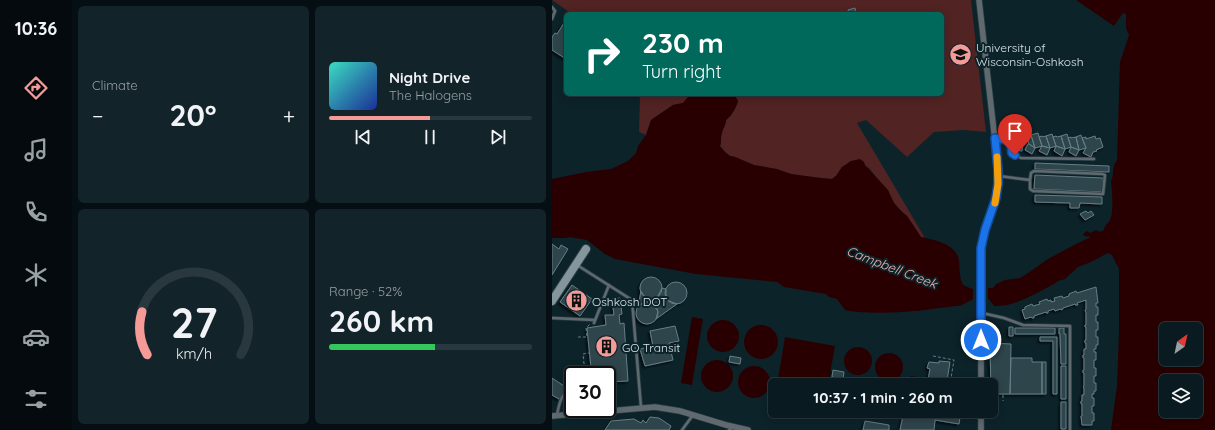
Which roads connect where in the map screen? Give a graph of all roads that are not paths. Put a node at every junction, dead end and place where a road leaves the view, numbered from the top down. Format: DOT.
graph roads {
  1 [pos="979,0"];
  2 [pos="552,7"];
  3 [pos="552,18"];
  4 [pos="995,138"];
  5 [pos="1094,159"];
  6 [pos="999,176"];
  7 [pos="1030,180"];
  8 [pos="586,249"];
  9 [pos="576,264"];
  10 [pos="609,285"];
  11 [pos="552,301"];
  12 [pos="981,313"];
  13 [pos="552,318"];
  14 [pos="981,378"];
  15 [pos="564,396"];
  16 [pos="641,408"];
  17 [pos="694,415"];
  18 [pos="555,416"];
  19 [pos="981,418"];
  20 [pos="731,428"];
  21 [pos="682,430"];
  22 [pos="748,430"];
  23 [pos="981,430"];
  24 [pos="1070,430"];
  1 -- 4 [label="street"];
  2 -- 3 [label="lane"];
  4 -- 5 [label="lane"];
  4 -- 6 [label="street"];
  6 -- 7 [label="lane"];
  6 -- 12 [label="street"];
  7 -- 7 [label="lane"];
  8 -- 9 [label="street"];
  9 -- 10 [label="lane"];
  9 -- 11 [label="street"];
  10 -- 13 [label="lane"];
  10 -- 16 [label="lane"];
  12 -- 14 [label="street"];
  12 -- 24 [label="lane"];
  15 -- 18 [label="lane"];
  16 -- 17 [label="street"];
  16 -- 18 [label="street"];
  17 -- 20 [label="street"];
  17 -- 21 [label="lane"];
  19 -- 23 [label="street"];
  20 -- 22 [label="street"];
}
